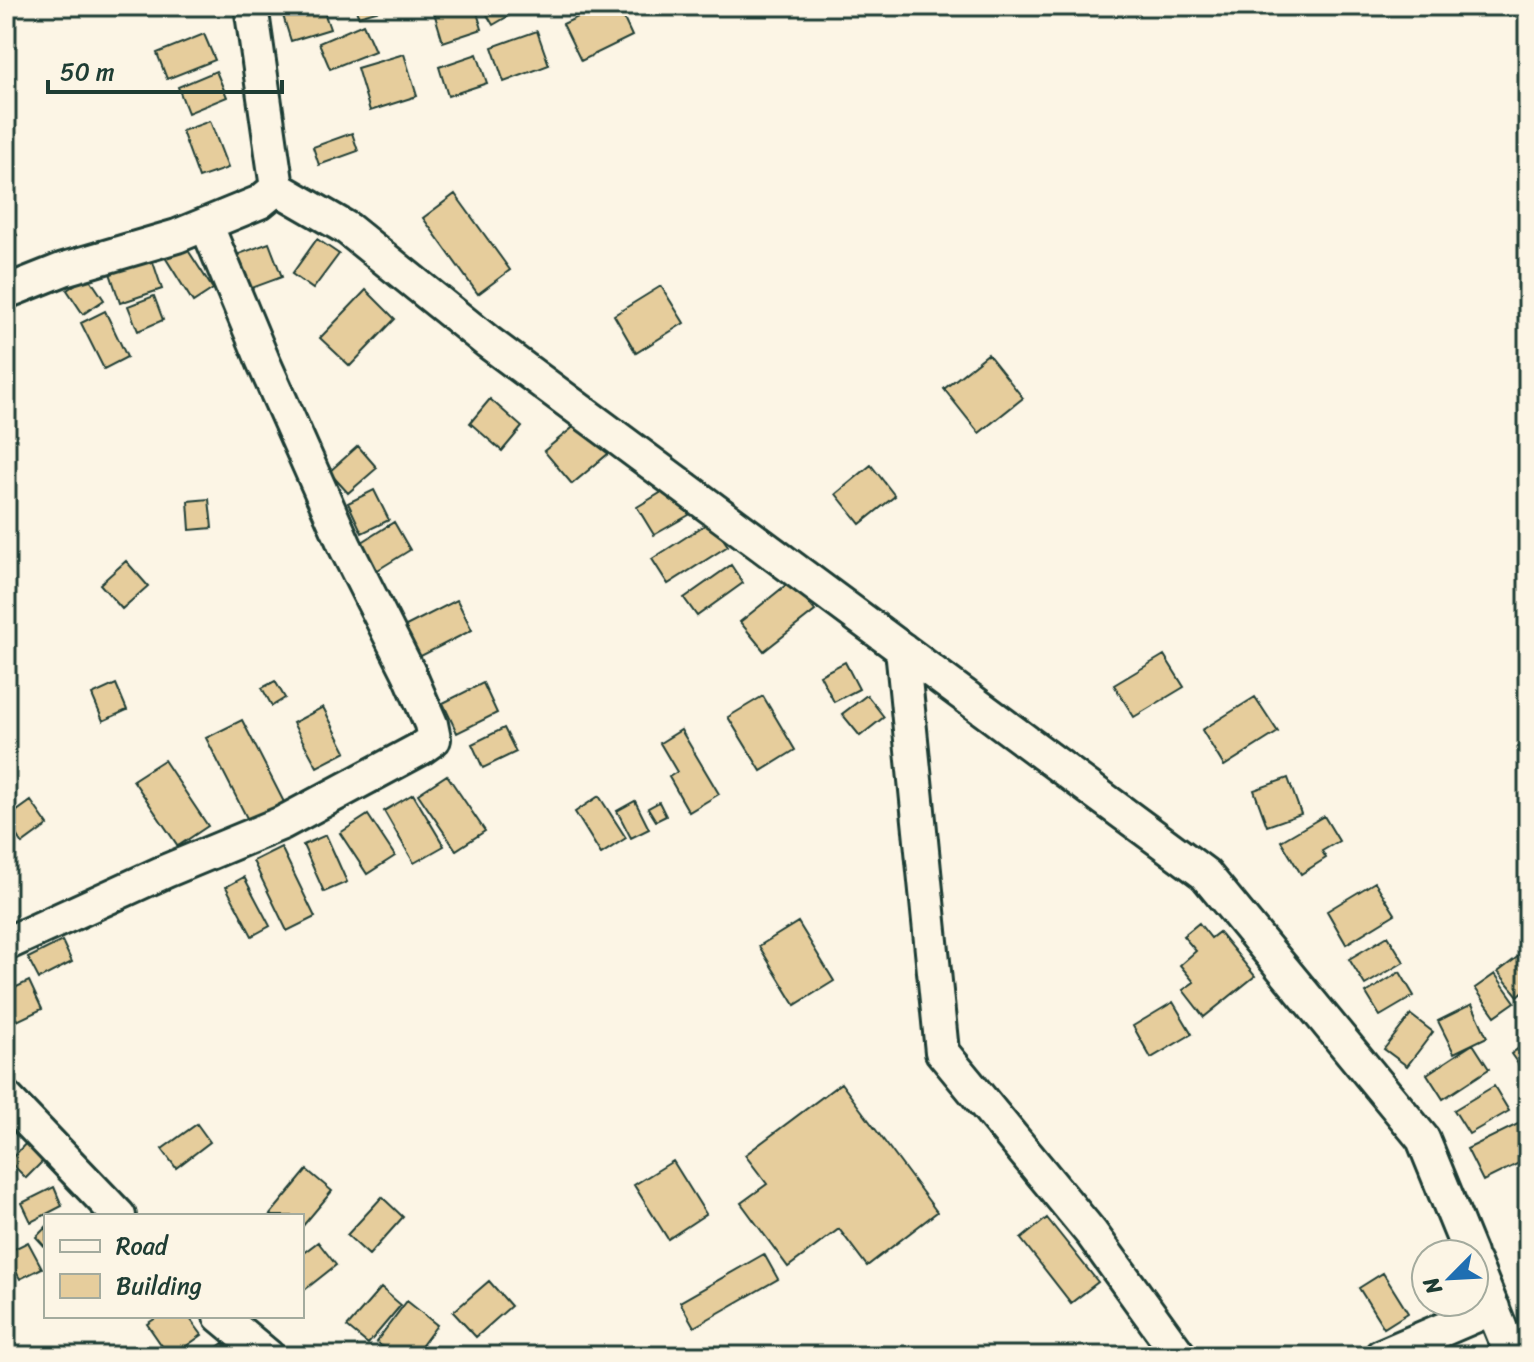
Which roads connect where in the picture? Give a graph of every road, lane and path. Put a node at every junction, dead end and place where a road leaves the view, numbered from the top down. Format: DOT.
graph roads {
  1 [pos="251,6"];
  2 [pos="277,188"];
  3 [pos="206,224"];
  4 [pos="6,292"];
  5 [pos="902,649"];
  6 [pos="6,944"];
  7 [pos="6,1098"];
  8 [pos="117,1214"];
  9 [pos="1463,1238"];
  10 [pos="1490,1301"];
  11 [pos="1493,1308"];
  12 [pos="222,1318"];
  13 [pos="268,1356"];
  14 [pos="1180,1356"];
  15 [pos="1381,1356"];
  16 [pos="1512,1356"];
  1 -- 2 [label="street"];
  2 -- 3 [label="street"];
  2 -- 5 [label="street"];
  3 -- 4 [label="street"];
  3 -- 6 [label="street"];
  5 -- 9 [label="street"];
  5 -- 14 [label="street"];
  7 -- 8 [label="street"];
  10 -- 11 [label="street"];
  11 -- 15 [label="street"];
  11 -- 16 [label="street"];
  12 -- 13 [label="street"];
}
